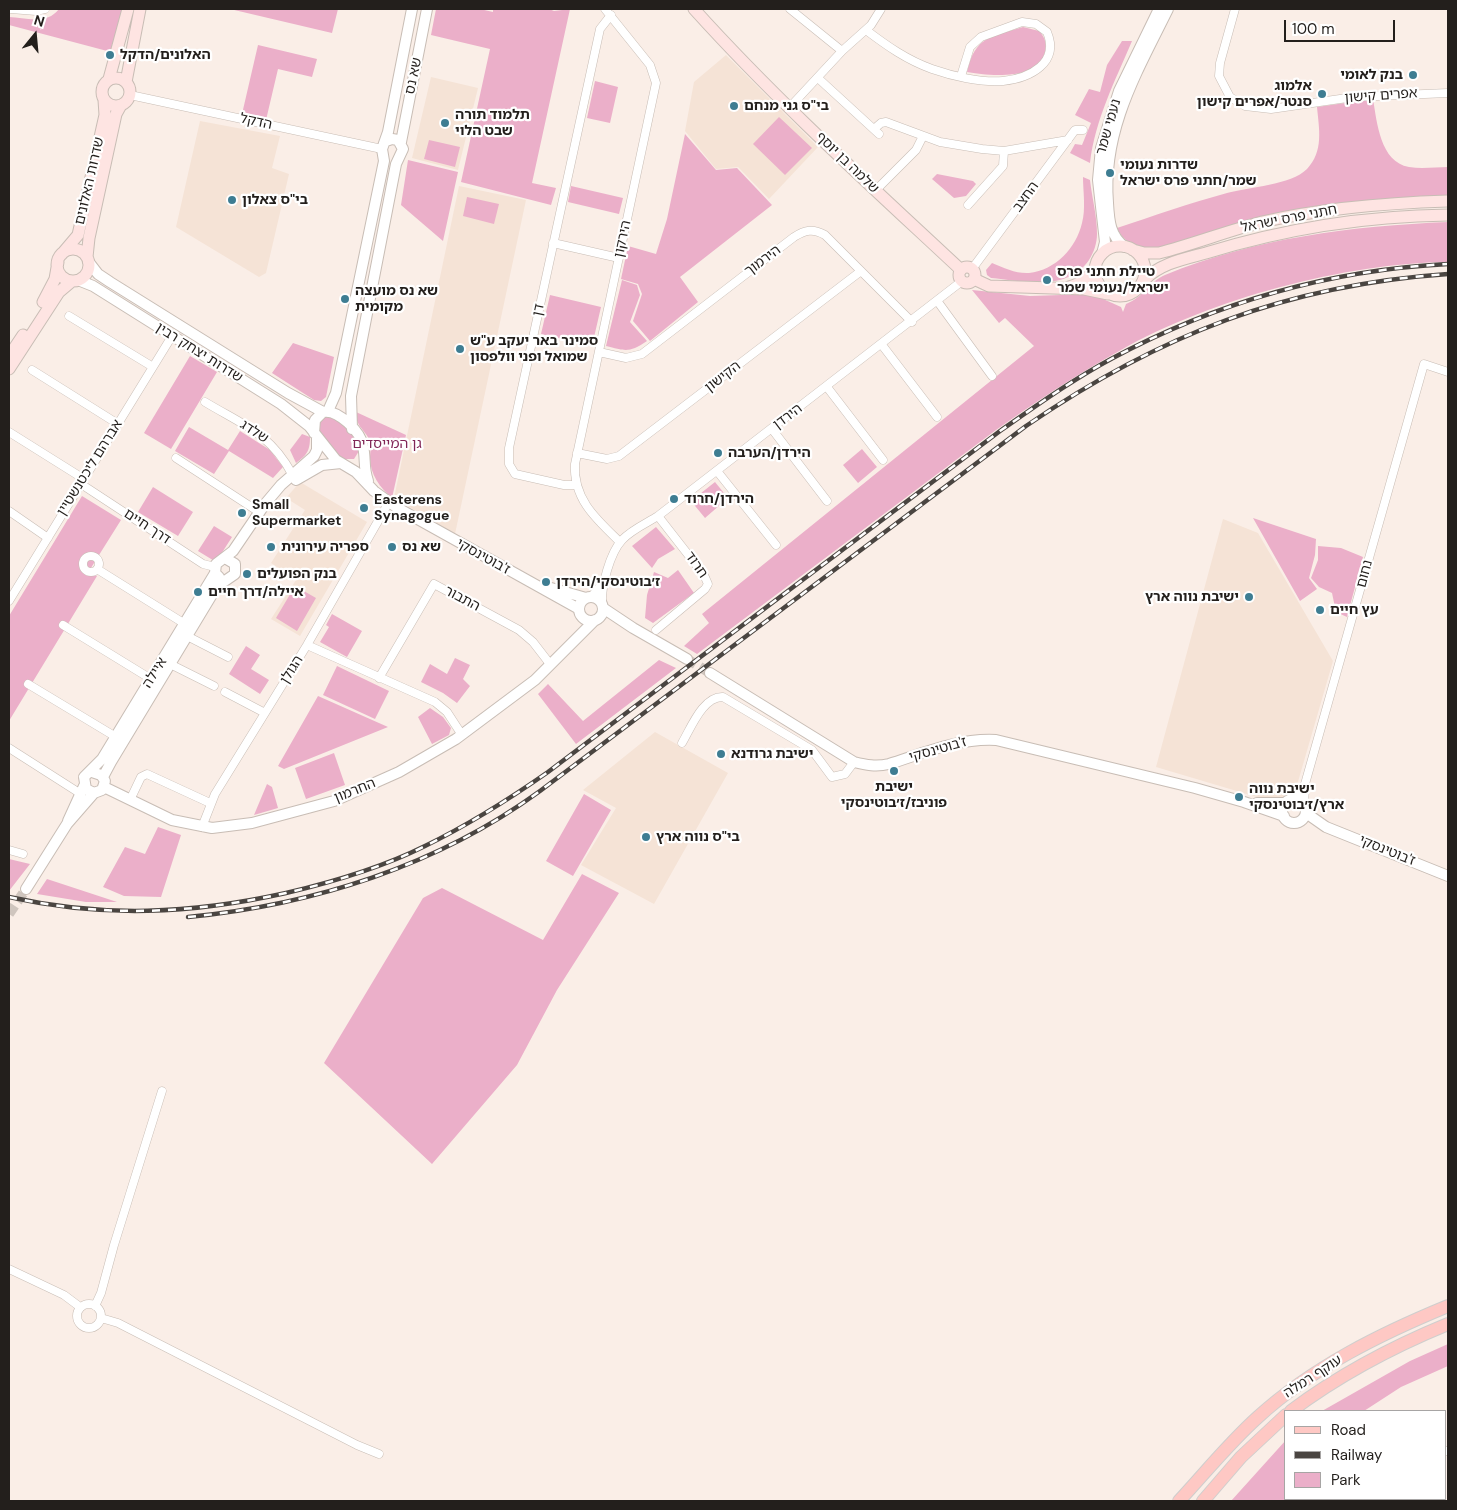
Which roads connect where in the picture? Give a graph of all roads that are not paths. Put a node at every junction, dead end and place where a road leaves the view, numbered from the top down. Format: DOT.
graph roads {
  1 [pos="11,9"];
  2 [pos="45,9"];
  3 [pos="128,9"];
  4 [pos="140,9"];
  5 [pos="412,9"];
  6 [pos="427,9"];
  7 [pos="694,9"];
  8 [pos="790,9"];
  9 [pos="881,9"];
  10 [pos="1159,9"];
  11 [pos="1168,9"];
  12 [pos="1235,9"];
  13 [pos="608,12"];
  14 [pos="866,30"];
  15 [pos="842,51"];
  16 [pos="961,76"];
  17 [pos="109,79"];
  18 [pos="819,79"];
  19 [pos="126,82"];
  20 [pos="1448,93"];
  21 [pos="130,95"];
  22 [pos="104,100"];
  23 [pos="121,105"];
  24 [pos="790,107"];
  25 [pos="1083,130"];
  26 [pos="923,136"];
  27 [pos="1068,140"];
  28 [pos="401,142"];
  29 [pos="384,148"];
  30 [pos="1004,151"];
  31 [pos="398,158"];
  32 [pos="876,190"];
  33 [pos="1448,202"];
  34 [pos="968,205"];
  35 [pos="1448,215"];
  36 [pos="553,243"];
  37 [pos="1129,249"];
  38 [pos="1102,254"];
  39 [pos="619,258"];
  40 [pos="60,259"];
  41 [pos="88,259"];
  42 [pos="1096,266"];
  43 [pos="861,271"];
  44 [pos="967,275"];
  45 [pos="75,280"];
  46 [pos="1144,280"];
  47 [pos="1053,289"];
  48 [pos="1111,294"];
  49 [pos="938,302"];
  50 [pos="69,316"];
  51 [pos="912,322"];
  52 [pos="172,336"];
  53 [pos="882,345"];
  54 [pos="599,352"];
  55 [pos="9,356"];
  56 [pos="152,368"];
  57 [pos="9,369"];
  58 [pos="32,370"];
  59 [pos="1448,372"];
  60 [pos="992,376"];
  61 [pos="827,387"];
  62 [pos="205,402"];
  63 [pos="326,412"];
  64 [pos="937,417"];
  65 [pos="118,424"];
  66 [pos="352,429"];
  67 [pos="772,429"];
  68 [pos="9,432"];
  69 [pos="316,436"];
  70 [pos="364,453"];
  71 [pos="577,453"];
  72 [pos="176,458"];
  73 [pos="883,460"];
  74 [pos="343,464"];
  75 [pos="716,471"];
  76 [pos="292,474"];
  77 [pos="82,482"];
  78 [pos="575,485"];
  79 [pos="374,491"];
  80 [pos="827,501"];
  81 [pos="389,502"];
  82 [pos="9,512"];
  83 [pos="260,512"];
  84 [pos="658,516"];
  85 [pos="48,538"];
  86 [pos="620,542"];
  87 [pos="776,545"];
  88 [pos="230,561"];
  89 [pos="97,569"];
  90 [pos="215,570"];
  91 [pos="517,576"];
  92 [pos="226,580"];
  93 [pos="604,580"];
  94 [pos="10,596"];
  95 [pos="588,598"];
  96 [pos="602,606"];
  97 [pos="580,611"];
  98 [pos="596,619"];
  99 [pos="185,624"];
  100 [pos="63,625"];
  101 [pos="633,628"];
  102 [pos="656,630"];
  103 [pos="187,636"];
  104 [pos="571,643"];
  105 [pos="307,645"];
  106 [pos="228,657"];
  107 [pos="687,659"];
  108 [pos="170,664"];
  109 [pos="550,664"];
  110 [pos="710,673"];
  111 [pos="379,678"];
  112 [pos="151,679"];
  113 [pos="28,684"];
  114 [pos="214,686"];
  115 [pos="225,692"];
  116 [pos="265,713"];
  117 [pos="462,735"];
  118 [pos="116,736"];
  119 [pos="682,743"];
  120 [pos="9,748"];
  121 [pos="854,762"];
  122 [pos="92,772"];
  123 [pos="104,782"];
  124 [pos="1305,784"];
  125 [pos="82,790"];
  126 [pos="94,793"];
  127 [pos="130,800"];
  128 [pos="1290,801"];
  129 [pos="1244,802"];
  130 [pos="210,803"];
  131 [pos="1303,813"];
  132 [pos="1284,816"];
  133 [pos="67,824"];
  134 [pos="202,828"];
  135 [pos="9,850"];
  136 [pos="24,854"];
  137 [pos="1448,876"];
  138 [pos="26,889"];
  139 [pos="162,1091"];
  140 [pos="9,1269"];
  141 [pos="95,1306"];
  142 [pos="1448,1306"];
  143 [pos="80,1307"];
  144 [pos="101,1318"];
  145 [pos="1448,1324"];
  146 [pos="1292,1410"];
  147 [pos="1284,1417"];
  148 [pos="378,1454"];
  149 [pos="1179,1501"];
  150 [pos="1203,1501"];
  1 -- 2 [label="street"];
  3 -- 17 [label="main road"];
  4 -- 19 [label="main road"];
  5 -- 29 [label="street, שא נס"];
  6 -- 28 [label="street, שא נס"];
  7 -- 24 [label="main road, שלמה בן יוסף"];
  8 -- 15 [label="street"];
  9 -- 14 [label="street"];
  10 -- 38 [label="street, נעמי שמר"];
  11 -- 37 [label="street, נעמי שמר"];
  12 -- 20 [label="street, אפרים קישון"];
  13 -- 36 [label="street, דן"];
  13 -- 39 [label="street, הירקון"];
  14 -- 15 [label="street"];
  14 -- 16 [label="street"];
  15 -- 18 [label="street"];
  16 -- 16 [label="street"];
  17 -- 19 [label="main road"];
  17 -- 22 [label="main road"];
  18 -- 24 [label="street"];
  18 -- 26 [label="street"];
  19 -- 21 [label="main road"];
  21 -- 23 [label="main road"];
  21 -- 29 [label="street, הדקל"];
  22 -- 23 [label="main road"];
  22 -- 40 [label="main road, שדרות האלונים"];
  23 -- 41 [label="main road, שדרות האלונים"];
  24 -- 32 [label="main road, שלמה בן יוסף"];
  25 -- 27 [label="street, החצב"];
  26 -- 30 [label="street"];
  26 -- 32 [label="street"];
  27 -- 30 [label="street"];
  27 -- 44 [label="street, החצב"];
  28 -- 29 [label="street"];
  28 -- 31 [label="street"];
  29 -- 31 [label="street"];
  29 -- 63 [label="street, שא נס"];
  30 -- 34 [label="street"];
  31 -- 66 [label="street"];
  32 -- 44 [label="main road, שלמה בן יוסף"];
  33 -- 37 [label="main road, חתני פרס ישראל"];
  35 -- 46 [label="main road, חתני פרס ישראל"];
  36 -- 39 [label="street"];
  36 -- 78 [label="street, דן"];
  37 -- 38 [label="main road"];
  37 -- 46 [label="main road"];
  38 -- 42 [label="main road"];
  39 -- 54 [label="street, הירקון"];
  40 -- 41 [label="main road"];
  40 -- 45 [label="main road"];
  40 -- 55 [label="main road"];
  41 -- 45 [label="main road"];
  41 -- 63 [label="street, שדרות יצחק רבין"];
  42 -- 47 [label="main road"];
  42 -- 48 [label="main road"];
  43 -- 51 [label="street, הירמוך"];
  43 -- 54 [label="street, הירמוך"];
  43 -- 71 [label="street, הקישון"];
  44 -- 47 [label="main road"];
  44 -- 49 [label="street, הירדן"];
  45 -- 52 [label="street, שדרות יצחק רבין"];
  45 -- 57 [label="main road"];
  46 -- 48 [label="main road"];
  47 -- 48 [label="main road"];
  49 -- 51 [label="street, הירדן"];
  49 -- 60 [label="street"];
  50 -- 56 [label="street"];
  51 -- 53 [label="street, הירדן"];
  52 -- 56 [label="street, אברהם ליכטנשטיין"];
  52 -- 69 [label="street, שדרות יצחק רבין"];
  53 -- 61 [label="street, הירדן"];
  53 -- 64 [label="street"];
  54 -- 71 [label="street, הירקון"];
  56 -- 65 [label="street, אברהם ליכטנשטיין"];
  58 -- 65 [label="street"];
  59 -- 124 [label="street, נחום"];
  61 -- 67 [label="street, הירדן"];
  61 -- 73 [label="street"];
  62 -- 76 [label="street, שלדג"];
  63 -- 66 [label="street, שדרות יצחק רבין"];
  63 -- 69 [label="street, שא נס"];
  65 -- 77 [label="street, אברהם ליכטנשטיין"];
  66 -- 70 [label="street, ז'בוטינסקי"];
  67 -- 75 [label="street, הירדן"];
  67 -- 80 [label="street"];
  68 -- 77 [label="street, דרך חיים"];
  69 -- 74 [label="street, שדרות יצחק רבין"];
  69 -- 76 [label="street"];
  70 -- 74 [label="street"];
  70 -- 79 [label="street, ז'בוטינסקי"];
  71 -- 78 [label="street, הירקון"];
  72 -- 83 [label="street"];
  74 -- 79 [label="street, ז'בוטינסקי"];
  74 -- 88 [label="street"];
  75 -- 84 [label="street, הירדן"];
  75 -- 87 [label="street"];
  76 -- 83 [label="street"];
  77 -- 85 [label="street, אברהם ליכטנשטיין"];
  77 -- 90 [label="street, דרך חיים"];
  78 -- 86 [label="street"];
  79 -- 81 [label="street, ז'בוטינסקי"];
  81 -- 91 [label="street, ז'בוטינסקי"];
  81 -- 105 [label="street"];
  82 -- 85 [label="street"];
  83 -- 88 [label="street"];
  84 -- 86 [label="street, הירדן"];
  84 -- 102 [label="street, חרוד"];
  85 -- 94 [label="street, אברהם ליכטנשטיין"];
  86 -- 93 [label="street"];
  88 -- 90 [label="street"];
  88 -- 92 [label="street"];
  89 -- 99 [label="street"];
  90 -- 92 [label="street"];
  90 -- 99 [label="street, איילה"];
  91 -- 95 [label="street, ז'בוטינסקי"];
  91 -- 97 [label="street, ז'בוטינסקי"];
  92 -- 103 [label="street, איילה"];
  93 -- 95 [label="street"];
  93 -- 96 [label="street"];
  95 -- 96 [label="street"];
  95 -- 97 [label="street"];
  96 -- 98 [label="street"];
  96 -- 101 [label="street"];
  97 -- 98 [label="street"];
  97 -- 104 [label="street, החרמון"];
  98 -- 101 [label="street"];
  98 -- 104 [label="street, החרמון"];
  99 -- 112 [label="street, איילה"];
  100 -- 112 [label="street"];
  101 -- 107 [label="street"];
  103 -- 106 [label="street"];
  103 -- 108 [label="street, איילה"];
  104 -- 109 [label="street, החרמון"];
  105 -- 111 [label="street, הגולן"];
  105 -- 116 [label="street, הגולן"];
  108 -- 114 [label="street"];
  108 -- 123 [label="street, איילה"];
  109 -- 111 [label="street, התבור"];
  109 -- 117 [label="street, החרמון"];
  110 -- 121 [label="street, ז'בוטינסקי"];
  111 -- 117 [label="street, הגולן"];
  112 -- 118 [label="street, איילה"];
  113 -- 118 [label="street"];
  115 -- 116 [label="street"];
  116 -- 130 [label="street, הגולן"];
  117 -- 134 [label="street, החרמון"];
  118 -- 122 [label="street, איילה"];
  119 -- 121 [label="street"];
  120 -- 125 [label="street"];
  121 -- 129 [label="street, ז'בוטינסקי"];
  122 -- 123 [label="street"];
  122 -- 125 [label="street"];
  123 -- 126 [label="street"];
  123 -- 127 [label="street, החרמון"];
  124 -- 128 [label="street, נחום"];
  124 -- 131 [label="street, נחום"];
  125 -- 126 [label="street"];
  125 -- 133 [label="street"];
  126 -- 133 [label="street"];
  127 -- 130 [label="street"];
  127 -- 134 [label="street, החרמון"];
  128 -- 129 [label="street, ז'בוטינסקי"];
  128 -- 131 [label="street"];
  128 -- 132 [label="street"];
  129 -- 132 [label="street, ז'בוטינסקי"];
  130 -- 134 [label="street, הגולן"];
  131 -- 132 [label="street, ז'בוטינסקי"];
  131 -- 137 [label="street, ז'בוטינסקי"];
  133 -- 138 [label="street"];
  135 -- 136 [label="street"];
  139 -- 141 [label="street"];
  140 -- 143 [label="street"];
  141 -- 143 [label="street"];
  141 -- 144 [label="street"];
  142 -- 149 [label="main road, עוקף רמלה"];
  143 -- 144 [label="street"];
  144 -- 148 [label="street"];
  145 -- 146 [label="main road, עוקף רמלה"];
  147 -- 150 [label="main road, עוקף רמלה"];
}
